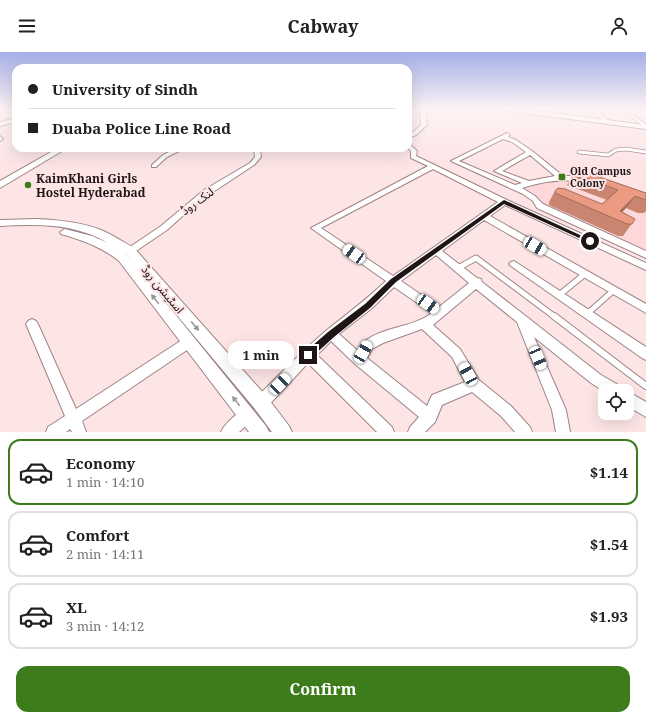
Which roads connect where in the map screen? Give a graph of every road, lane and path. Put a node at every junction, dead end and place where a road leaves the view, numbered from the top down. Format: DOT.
graph roads {
  1 [pos="422,127"];
  2 [pos="412,135"];
  3 [pos="412,149"];
  4 [pos="44,152"];
  5 [pos="49,152"];
  6 [pos="56,152"];
  7 [pos="174,152"];
  8 [pos="257,152"];
  9 [pos="530,152"];
  10 [pos="579,152"];
  11 [pos="646,152"];
  12 [pos="154,166"];
  13 [pos="433,166"];
  14 [pos="0,177"];
  15 [pos="561,178"];
  16 [pos="0,180"];
  17 [pos="528,183"];
  18 [pos="590,184"];
  19 [pos="0,185"];
  20 [pos="515,188"];
  21 [pos="504,202"];
  22 [pos="485,217"];
  23 [pos="0,222"];
  24 [pos="0,227"];
  25 [pos="435,250"];
  26 [pos="130,251"];
  27 [pos="646,255"];
  28 [pos="514,264"];
  29 [pos="646,267"];
  30 [pos="458,268"];
  31 [pos="585,274"];
  32 [pos="393,280"];
  33 [pos="477,282"];
  34 [pos="614,290"];
  35 [pos="559,295"];
  36 [pos="646,309"];
  37 [pos="439,312"];
  38 [pos="587,314"];
  39 [pos="521,319"];
  40 [pos="32,324"];
  41 [pos="424,324"];
  42 [pos="331,334"];
  43 [pos="189,342"];
  44 [pos="646,354"];
  45 [pos="308,355"];
  46 [pos="359,360"];
  47 [pos="604,384"];
  48 [pos="474,385"];
  49 [pos="646,386"];
  50 [pos="634,402"];
  51 [pos="261,403"];
  52 [pos="646,410"];
  53 [pos="247,415"];
  54 [pos="430,417"];
  55 [pos="73,419"];
  56 [pos="53,432"];
  57 [pos="79,432"];
  58 [pos="228,432"];
  59 [pos="260,432"];
  60 [pos="283,432"];
  61 [pos="387,432"];
  62 [pos="415,432"];
  63 [pos="525,432"];
  64 [pos="563,432"];
  1 -- 2 [label="street"];
  3 -- 13 [label="street"];
  4 -- 14 [label="street"];
  5 -- 16 [label="street"];
  6 -- 19 [label="street"];
  7 -- 12 [label="street"];
  8 -- 26 [label="street, لنک روڈ"];
  9 -- 15 [label="street"];
  9 -- 17 [label="street"];
  9 -- 20 [label="street"];
  10 -- 11 [label="lane"];
  13 -- 21 [label="street"];
  13 -- 32 [label="street"];
  15 -- 17 [label="street"];
  15 -- 18 [label="street"];
  17 -- 20 [label="street"];
  20 -- 27 [label="street"];
  21 -- 22 [label="street"];
  21 -- 29 [label="street"];
  22 -- 25 [label="street"];
  22 -- 31 [label="street"];
  23 -- 26 [label="street, اسٹیشن روڈ"];
  43 -- 24 [label="street, اسٹیشن روڈ, one-way"];
  25 -- 30 [label="street"];
  25 -- 32 [label="street"];
  26 -- 51 [label="street, اسٹیشن روڈ, one-way"];
  28 -- 35 [label="street"];
  30 -- 33 [label="street"];
  30 -- 49 [label="lane"];
  31 -- 34 [label="street"];
  31 -- 35 [label="lane"];
  32 -- 37 [label="street"];
  32 -- 42 [label="street"];
  33 -- 37 [label="street"];
  33 -- 39 [label="street"];
  34 -- 36 [label="street"];
  34 -- 38 [label="lane"];
  35 -- 38 [label="street"];
  37 -- 41 [label="street"];
  38 -- 44 [label="street"];
  39 -- 47 [label="street"];
  39 -- 64 [label="street"];
  40 -- 55 [label="street"];
  41 -- 46 [label="street"];
  41 -- 48 [label="street"];
  42 -- 45 [label="street"];
  42 -- 46 [label="street"];
  53 -- 43 [label="street, اسٹیشن روڈ, one-way"];
  43 -- 55 [label="street"];
  45 -- 51 [label="street"];
  45 -- 61 [label="street"];
  46 -- 54 [label="street"];
  48 -- 54 [label="street"];
  48 -- 63 [label="street"];
  50 -- 52 [label="street"];
  51 -- 60 [label="street, اسٹیشن روڈ"];
  53 -- 58 [label="street"];
  53 -- 59 [label="street, اسٹیشن روڈ"];
  54 -- 62 [label="street"];
  55 -- 56 [label="street"];
  55 -- 57 [label="street"];
}
